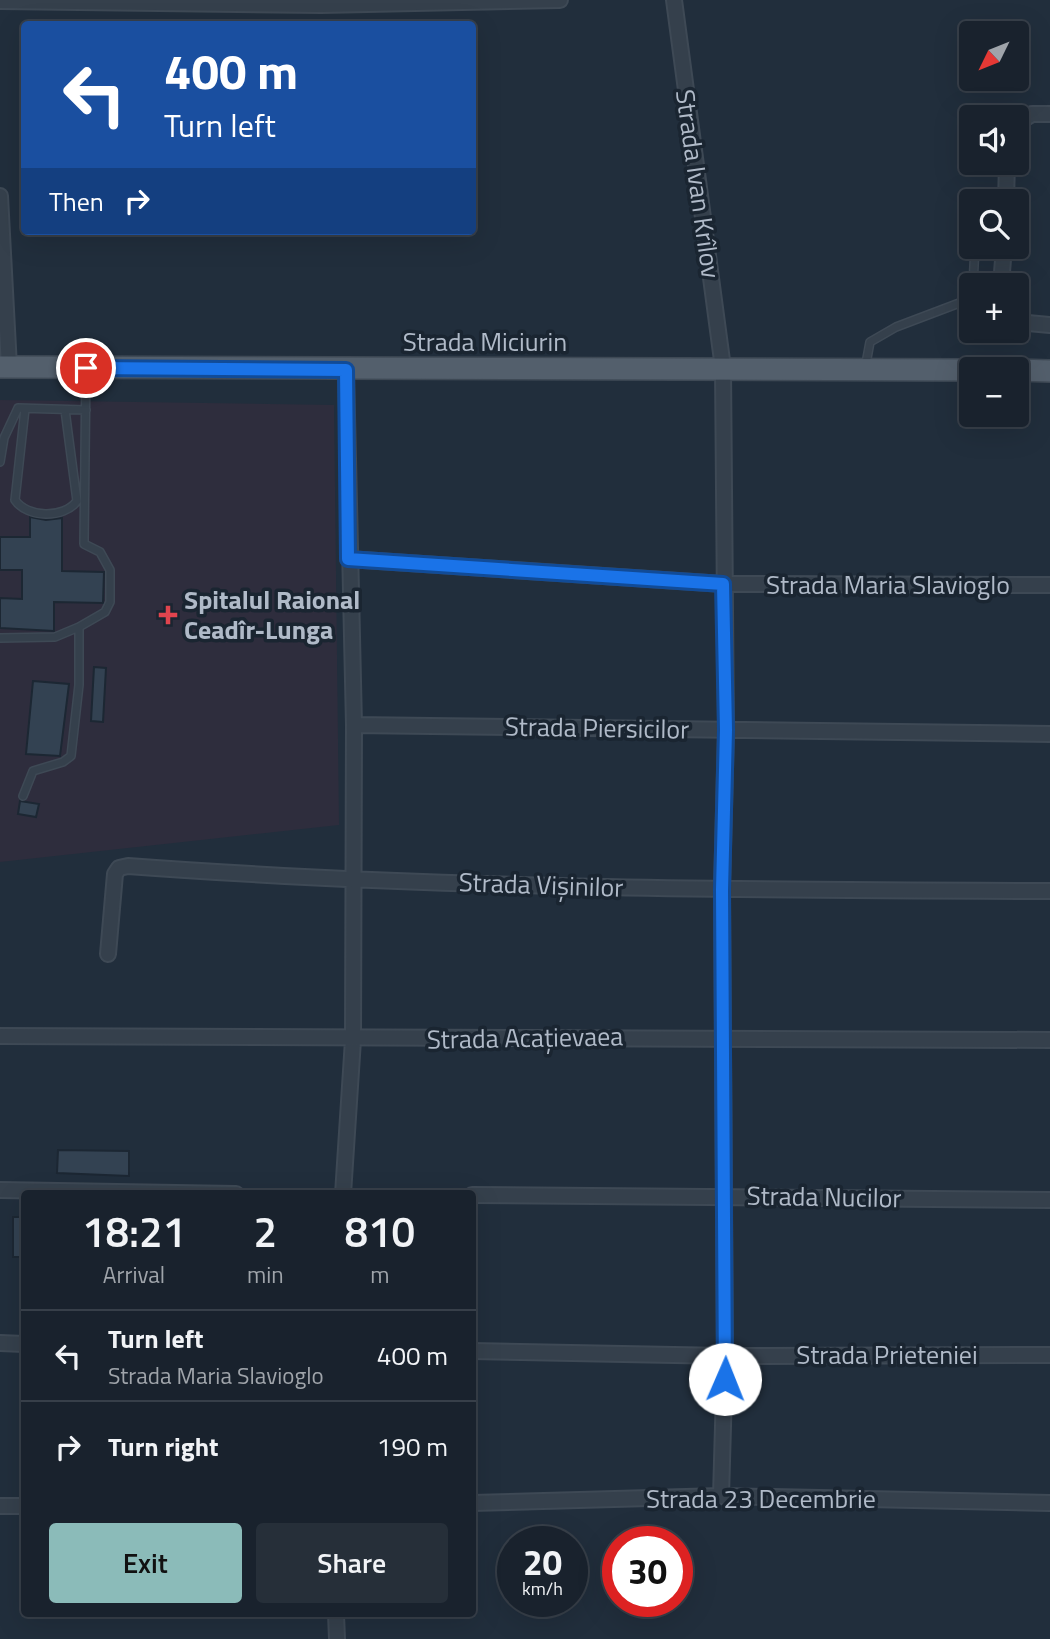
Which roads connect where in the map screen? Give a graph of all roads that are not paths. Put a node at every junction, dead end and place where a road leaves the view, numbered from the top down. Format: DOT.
graph roads {
  1 [pos="560,0"];
  2 [pos="674,0"];
  3 [pos="0,1"];
  4 [pos="1050,114"];
  5 [pos="1029,116"];
  6 [pos="0,196"];
  7 [pos="959,303"];
  8 [pos="1029,323"];
  9 [pos="1050,325"];
  10 [pos="4,328"];
  11 [pos="5,367"];
  12 [pos="86,368"];
  13 [pos="723,368"];
  14 [pos="865,369"];
  15 [pos="346,370"];
  16 [pos="959,370"];
  17 [pos="1029,370"];
  18 [pos="1050,371"];
  19 [pos="25,409"];
  20 [pos="65,410"];
  21 [pos="86,410"];
  22 [pos="0,462"];
  23 [pos="348,559"];
  24 [pos="723,584"];
  25 [pos="1050,585"];
  26 [pos="79,627"];
  27 [pos="0,638"];
  28 [pos="354,725"];
  29 [pos="726,730"];
  30 [pos="1050,734"];
  31 [pos="23,796"];
  32 [pos="352,880"];
  33 [pos="722,890"];
  34 [pos="1050,891"];
  35 [pos="108,954"];
  36 [pos="0,1036"];
  37 [pos="724,1036"];
  38 [pos="353,1040"];
  39 [pos="1050,1040"];
  40 [pos="0,1190"];
  41 [pos="21,1190"];
  42 [pos="343,1190"];
  43 [pos="476,1195"];
  44 [pos="724,1196"];
  45 [pos="1050,1200"];
  46 [pos="0,1343"];
  47 [pos="21,1344"];
  48 [pos="476,1351"];
  49 [pos="1050,1355"];
  50 [pos="725,1356"];
  51 [pos="721,1496"];
  52 [pos="476,1503"];
  53 [pos="1050,1503"];
  54 [pos="0,1506"];
  55 [pos="21,1506"];
  56 [pos="336,1617"];
  57 [pos="337,1639"];
  1 -- 3 [label="street"];
  2 -- 13 [label="street, Strada Ivan Krîlov"];
  4 -- 5 [label="street"];
  6 -- 10 [label="street"];
  7 -- 14 [label="lane"];
  8 -- 9 [label="street"];
  10 -- 11 [label="street"];
  11 -- 12 [label="main road, Strada Miciurin"];
  12 -- 15 [label="main road, Strada Miciurin"];
  12 -- 21 [label="lane"];
  13 -- 14 [label="main road, Strada Miciurin"];
  13 -- 15 [label="main road, Strada Miciurin"];
  13 -- 24 [label="street, Strada Ivan Krîlov"];
  14 -- 16 [label="main road, Strada Miciurin"];
  15 -- 23 [label="street"];
  17 -- 18 [label="main road"];
  19 -- 20 [label="lane"];
  19 -- 20 [label="lane"];
  19 -- 22 [label="lane"];
  20 -- 21 [label="lane"];
  21 -- 26 [label="lane"];
  23 -- 24 [label="street, Strada Maria Slavioglo"];
  23 -- 28 [label="street"];
  24 -- 25 [label="street, Strada Maria Slavioglo"];
  24 -- 29 [label="street, Strada Ivan Krîlov"];
  26 -- 27 [label="lane"];
  26 -- 31 [label="lane"];
  28 -- 29 [label="street, Strada Piersicilor"];
  28 -- 32 [label="street"];
  29 -- 30 [label="street, Strada Piersicilor"];
  29 -- 33 [label="street, Strada Ivan Krîlov"];
  32 -- 33 [label="street, Strada Vișinilor"];
  32 -- 35 [label="street, Strada Vișinilor"];
  32 -- 38 [label="street"];
  33 -- 34 [label="street, Strada Vișinilor"];
  33 -- 37 [label="street, Strada Ivan Krîlov"];
  36 -- 38 [label="street, Strada Acațievaea"];
  37 -- 38 [label="street, Strada Acațievaea"];
  37 -- 39 [label="street, Strada Acațievaea"];
  37 -- 44 [label="street, Strada Ivan Krîlov"];
  38 -- 42 [label="street"];
  40 -- 41 [label="street"];
  43 -- 44 [label="street, Strada Nucilor"];
  44 -- 45 [label="street, Strada Nucilor"];
  44 -- 50 [label="street, Strada Ivan Krîlov"];
  46 -- 47 [label="street"];
  48 -- 50 [label="street, Strada Prieteniei"];
  49 -- 50 [label="street, Strada Prieteniei"];
  50 -- 51 [label="street, Strada Ivan Krîlov"];
  51 -- 52 [label="street, Strada 23 Decembrie"];
  51 -- 53 [label="street, Strada 23 Decembrie"];
  54 -- 55 [label="street"];
  56 -- 57 [label="street"];
}
